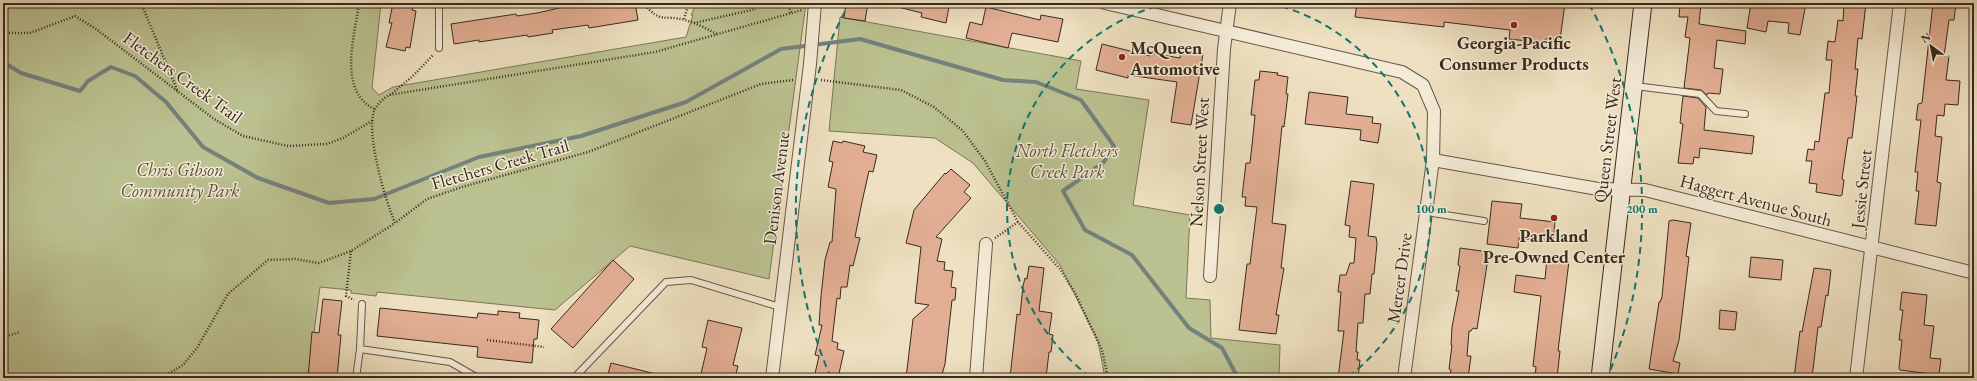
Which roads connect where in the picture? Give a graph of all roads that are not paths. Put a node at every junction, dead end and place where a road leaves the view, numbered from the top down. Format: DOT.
graph roads {
  1 [pos="439,3"];
  2 [pos="1106,3"];
  3 [pos="1230,3"];
  4 [pos="1643,3"];
  5 [pos="1900,3"];
  6 [pos="815,5"];
  7 [pos="1227,32"];
  8 [pos="439,48"];
  9 [pos="1634,86"];
  10 [pos="1745,114"];
  11 [pos="1433,160"];
  12 [pos="1621,189"];
  13 [pos="1426,212"];
  14 [pos="1484,221"];
  15 [pos="986,244"];
  16 [pos="1872,249"];
  17 [pos="1974,273"];
  18 [pos="1210,276"];
  19 [pos="362,304"];
  20 [pos="780,307"];
  21 [pos="360,350"];
  22 [pos="356,378"];
  23 [pos="483,378"];
  24 [pos="574,378"];
  25 [pos="772,378"];
  26 [pos="976,378"];
  27 [pos="1404,378"];
  28 [pos="1600,378"];
  29 [pos="1856,378"];
  1 -- 8 [label="lane"];
  2 -- 7 [label="street, Mercer Drive"];
  3 -- 7 [label="street, Nelson Street West"];
  4 -- 9 [label="main road, Queen Street West"];
  5 -- 16 [label="street, Jessie Street"];
  6 -- 20 [label="street, Denison Avenue"];
  7 -- 11 [label="street, Mercer Drive"];
  7 -- 18 [label="street, Nelson Street West"];
  9 -- 10 [label="lane"];
  9 -- 12 [label="main road, Queen Street West"];
  11 -- 12 [label="street, Haggert Avenue South"];
  11 -- 13 [label="street, Mercer Drive"];
  12 -- 16 [label="street, Haggert Avenue South"];
  12 -- 28 [label="main road, Queen Street West"];
  13 -- 14 [label="lane"];
  13 -- 27 [label="street, Mercer Drive"];
  15 -- 26 [label="street"];
  16 -- 17 [label="street, Haggert Avenue South"];
  16 -- 29 [label="street, Jessie Street"];
  19 -- 21 [label="lane"];
  20 -- 24 [label="lane"];
  20 -- 25 [label="street, Denison Avenue"];
  21 -- 22 [label="lane"];
  21 -- 23 [label="lane"];
}
